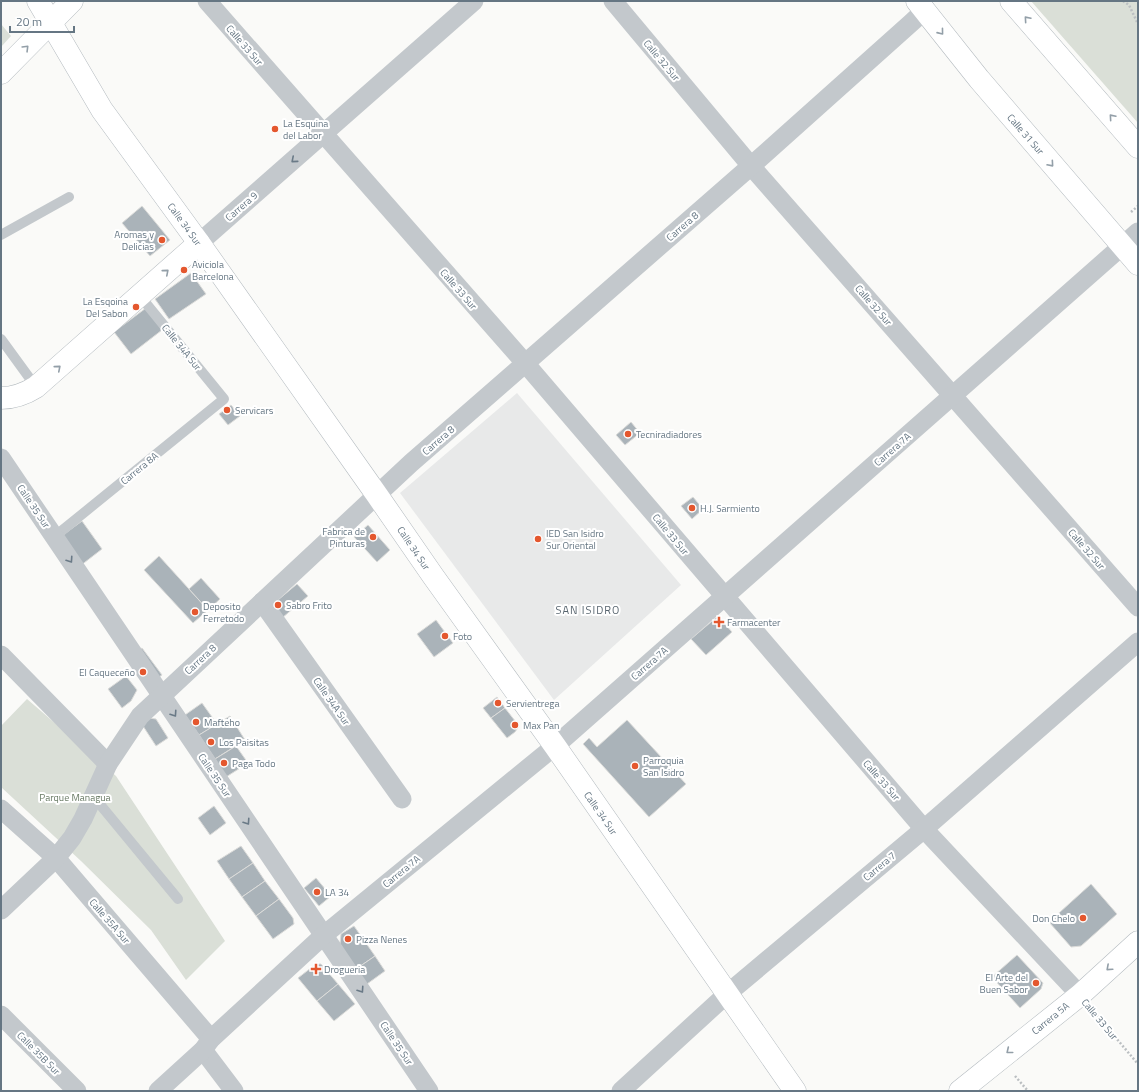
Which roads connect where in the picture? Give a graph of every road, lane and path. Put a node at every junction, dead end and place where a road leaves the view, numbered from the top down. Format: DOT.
graph roads {
  1 [pos="38,1"];
  2 [pos="72,1"];
  3 [pos="207,1"];
  4 [pos="474,1"];
  5 [pos="613,1"];
  6 [pos="1011,1"];
  7 [pos="1123,1"];
  8 [pos="920,6"];
  9 [pos="51,22"];
  10 [pos="1138,24"];
  11 [pos="1,73"];
  12 [pos="323,134"];
  13 [pos="1138,147"];
  14 [pos="751,166"];
  15 [pos="69,197"];
  16 [pos="1,236"];
  17 [pos="1130,239"];
  18 [pos="199,243"];
  19 [pos="1138,264"];
  20 [pos="140,296"];
  21 [pos="1,340"];
  22 [pos="525,363"];
  23 [pos="36,387"];
  24 [pos="953,395"];
  25 [pos="1,398"];
  26 [pos="224,399"];
  27 [pos="3,465"];
  28 [pos="377,495"];
  29 [pos="54,537"];
  30 [pos="724,597"];
  31 [pos="262,602"];
  32 [pos="1138,607"];
  33 [pos="1138,642"];
  34 [pos="1,655"];
  35 [pos="161,695"];
  36 [pos="555,746"];
  37 [pos="108,764"];
  38 [pos="93,796"];
  39 [pos="402,799"];
  40 [pos="1,809"];
  41 [pos="924,829"];
  42 [pos="56,858"];
  43 [pos="178,899"];
  44 [pos="1,910"];
  45 [pos="324,935"];
  46 [pos="1138,942"];
  47 [pos="727,994"];
  48 [pos="1080,995"];
  49 [pos="1,1015"];
  50 [pos="207,1045"];
  51 [pos="1138,1064"];
  52 [pos="77,1091"];
  53 [pos="158,1091"];
  54 [pos="234,1091"];
  55 [pos="429,1091"];
  56 [pos="620,1091"];
  57 [pos="795,1091"];
  58 [pos="960,1091"];
  1 -- 9 [label="main road, Calle 34 Sur"];
  2 -- 9 [label="main road"];
  3 -- 12 [label="street, Calle 33 Sur"];
  4 -- 12 [label="street, Carrera 9"];
  5 -- 14 [label="street, Calle 32 Sur"];
  13 -- 6 [label="main road, one-way"];
  7 -- 10 [label="path"];
  8 -- 14 [label="street, Carrera 8"];
  8 -- 17 [label="main road, Calle 31 Sur, one-way"];
  11 -- 9 [label="main road, one-way"];
  9 -- 18 [label="main road, Calle 34 Sur"];
  12 -- 18 [label="street, Carrera 9, one-way"];
  12 -- 22 [label="street, Calle 33 Sur"];
  14 -- 22 [label="street, Carrera 8"];
  14 -- 24 [label="street, Calle 32 Sur"];
  15 -- 16 [label="lane"];
  17 -- 19 [label="main road, Calle 31 Sur"];
  17 -- 24 [label="street, Carrera 7A"];
  20 -- 18 [label="main road, Carrera 9, one-way"];
  18 -- 28 [label="main road, Calle 34 Sur"];
  23 -- 20 [label="main road, Carrera 9, one-way"];
  20 -- 26 [label="lane, Calle 34A Sur"];
  21 -- 23 [label="lane"];
  22 -- 28 [label="street, Carrera 8"];
  22 -- 30 [label="street, Calle 33 Sur"];
  23 -- 25 [label="main road, Carrera 9"];
  24 -- 30 [label="street, Carrera 7A"];
  24 -- 32 [label="street, Calle 32 Sur"];
  26 -- 29 [label="lane, Carrera 8A"];
  27 -- 29 [label="street, Calle 35 Sur"];
  28 -- 31 [label="street, Carrera 8"];
  28 -- 36 [label="main road, Calle 34 Sur"];
  29 -- 35 [label="street, Calle 35 Sur, one-way"];
  30 -- 36 [label="street, Carrera 7A"];
  30 -- 41 [label="street, Calle 33 Sur"];
  31 -- 35 [label="street, Carrera 8"];
  31 -- 39 [label="street, Calle 34A Sur"];
  33 -- 41 [label="street, Carrera 7"];
  34 -- 37 [label="street"];
  35 -- 37 [label="street, Carrera 8"];
  35 -- 45 [label="street, Calle 35 Sur, one-way"];
  36 -- 45 [label="street, Carrera 7A"];
  36 -- 47 [label="main road, Calle 34 Sur"];
  37 -- 38 [label="street, Carrera 8"];
  38 -- 42 [label="street, Carrera 8"];
  38 -- 43 [label="lane"];
  40 -- 42 [label="street, Calle 35A Sur"];
  41 -- 47 [label="street, Carrera 7"];
  41 -- 48 [label="street, Calle 33 Sur"];
  42 -- 44 [label="street, Carrera 8"];
  42 -- 50 [label="street, Calle 35A Sur"];
  45 -- 50 [label="street, Carrera 7A"];
  45 -- 55 [label="street, Calle 35 Sur, one-way"];
  46 -- 48 [label="main road, Carrera 5A, one-way"];
  47 -- 56 [label="street, Carrera 7"];
  47 -- 57 [label="main road, Calle 34 Sur"];
  48 -- 51 [label="path, Calle 33 Sur"];
  48 -- 58 [label="main road, Carrera 5A, one-way"];
  49 -- 52 [label="street, Calle 35B Sur"];
  50 -- 53 [label="street, Carrera 7A"];
  50 -- 54 [label="street, Calle 35A Sur"];
}
